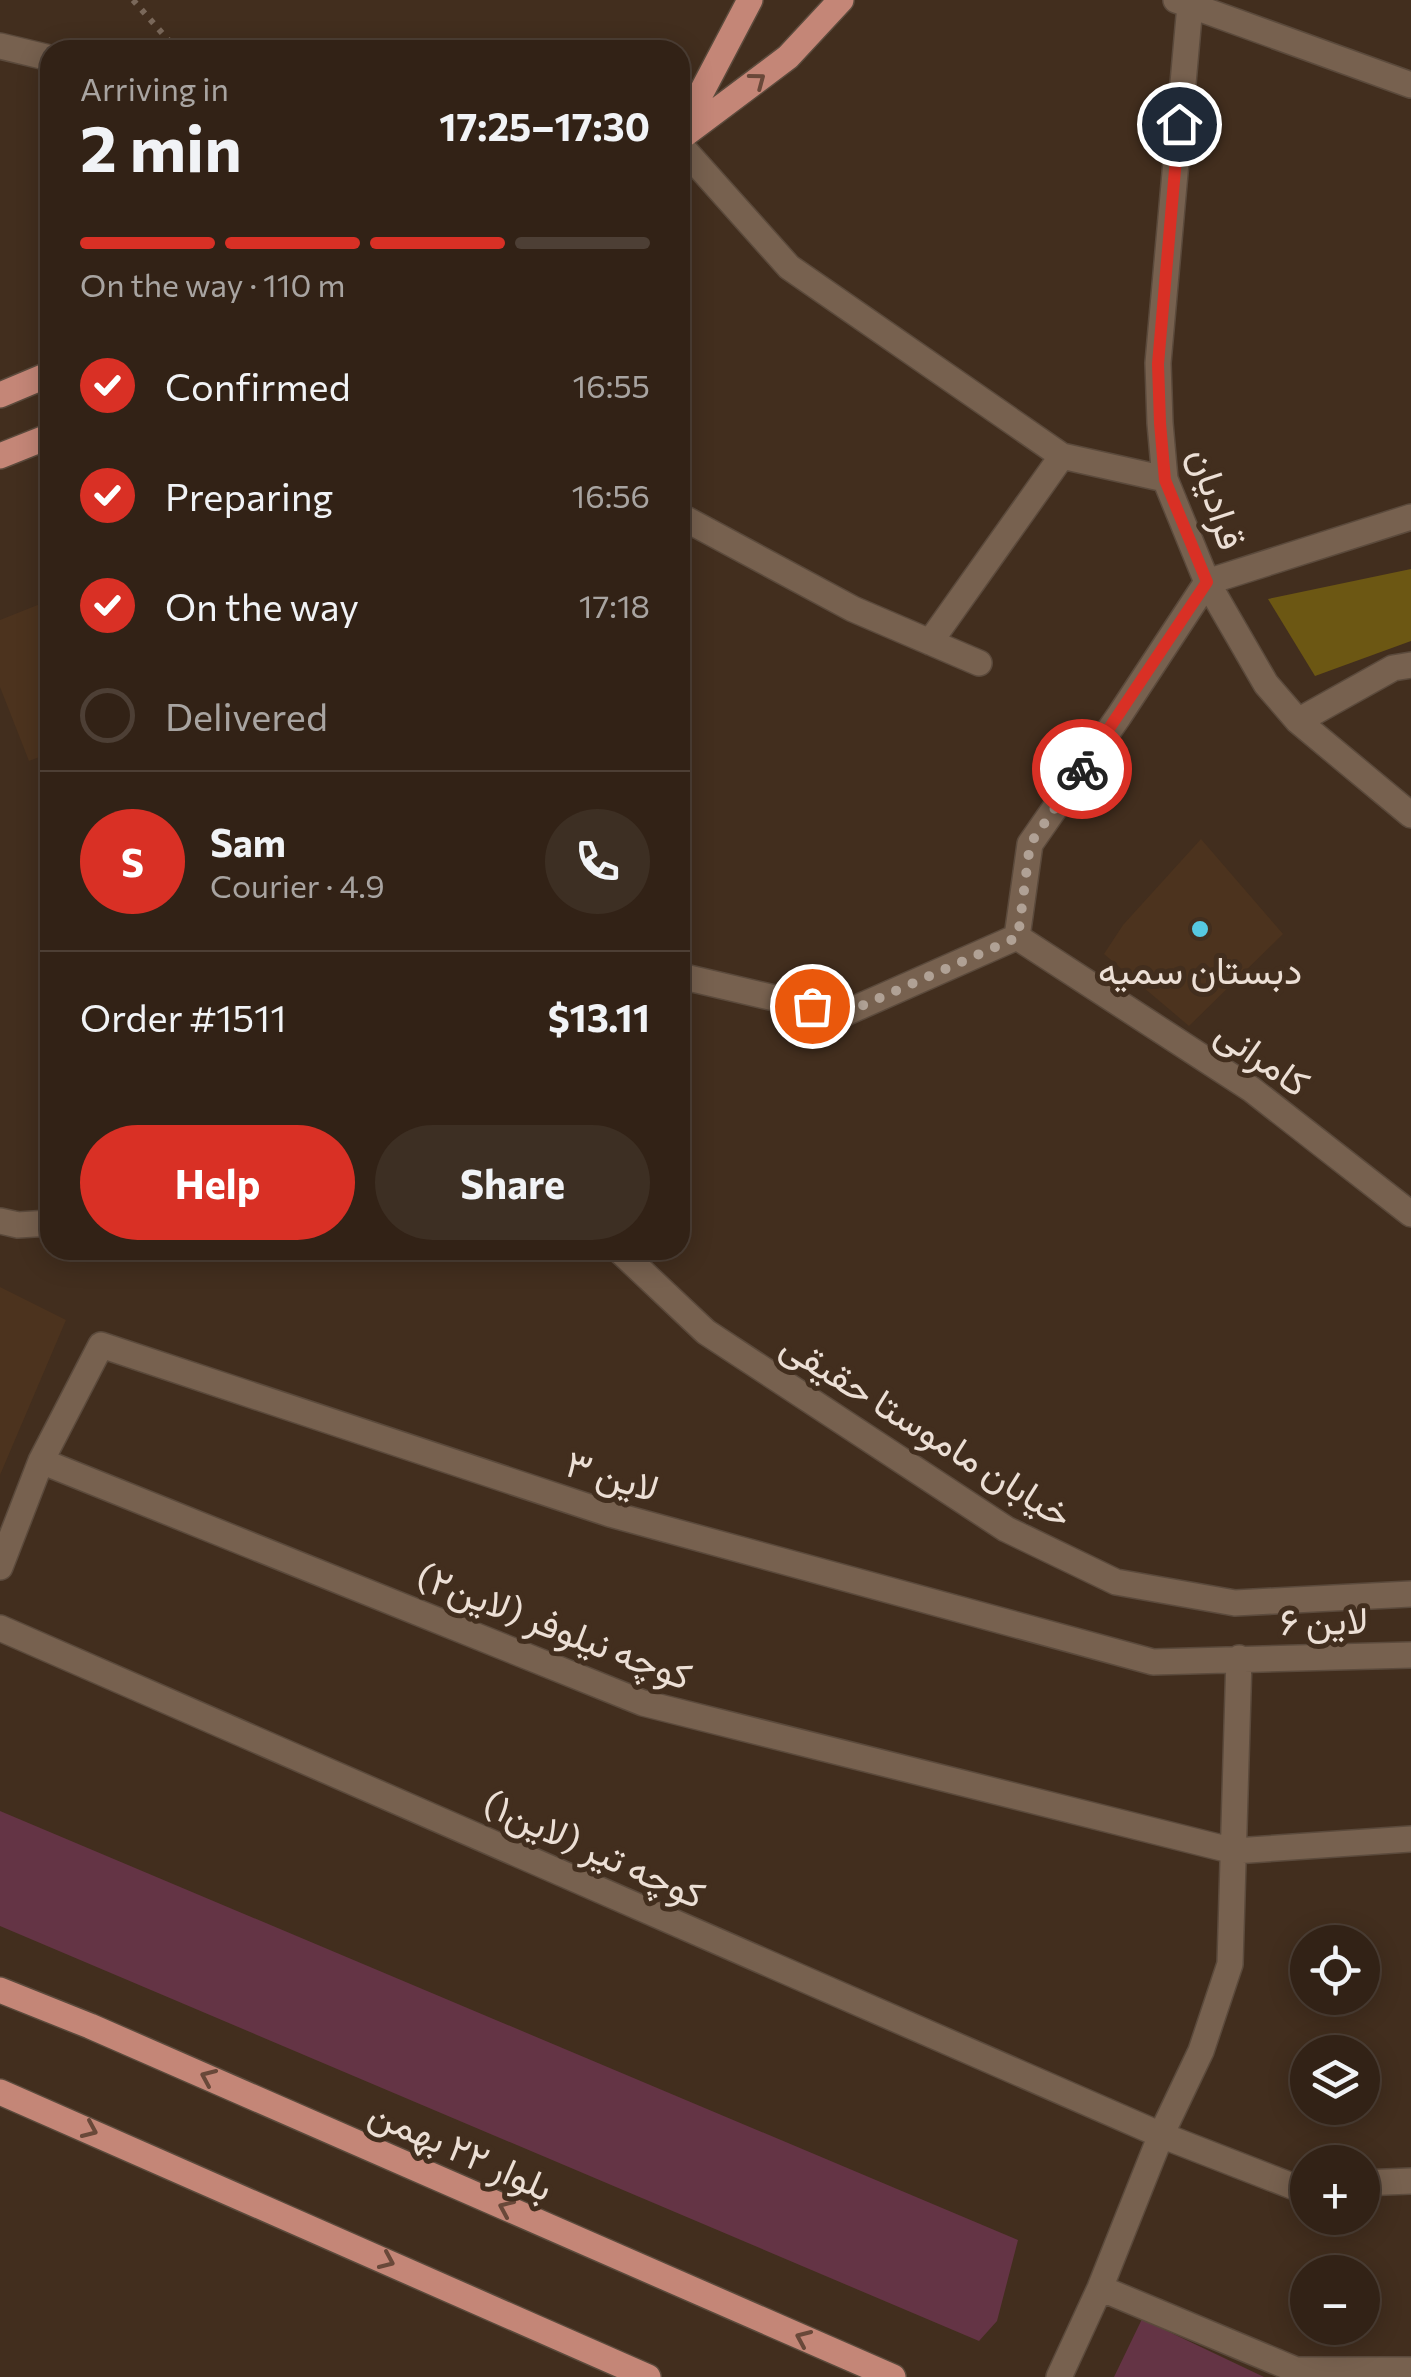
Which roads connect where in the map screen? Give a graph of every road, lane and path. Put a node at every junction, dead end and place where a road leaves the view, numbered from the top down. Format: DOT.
graph roads {
  1 [pos="133,0"];
  2 [pos="750,0"];
  3 [pos="841,0"];
  4 [pos="1183,2"];
  5 [pos="168,40"];
  6 [pos="0,46"];
  7 [pos="40,56"];
  8 [pos="1411,85"];
  9 [pos="690,119"];
  10 [pos="690,132"];
  11 [pos="690,151"];
  12 [pos="40,378"];
  13 [pos="0,394"];
  14 [pos="40,440"];
  15 [pos="0,456"];
  16 [pos="1062,456"];
  17 [pos="1165,480"];
  18 [pos="1411,517"];
  19 [pos="690,521"];
  20 [pos="1207,582"];
  21 [pos="930,642"];
  22 [pos="979,663"];
  23 [pos="1411,664"];
  24 [pos="1298,721"];
  25 [pos="1411,815"];
  26 [pos="1018,937"];
  27 [pos="690,978"];
  28 [pos="1411,1214"];
  29 [pos="0,1221"];
  30 [pos="40,1224"];
  31 [pos="630,1260"];
  32 [pos="41,1462"];
  33 [pos="0,1567"];
  34 [pos="1411,1594"];
  35 [pos="0,1628"];
  36 [pos="1411,1655"];
  37 [pos="1239,1658"];
  38 [pos="1411,1840"];
  39 [pos="1234,1851"];
  40 [pos="0,1990"];
  41 [pos="0,2092"];
  42 [pos="1161,2135"];
  43 [pos="1411,2181"];
  44 [pos="1380,2182"];
  45 [pos="1290,2185"];
  46 [pos="1100,2288"];
  47 [pos="1411,2370"];
  48 [pos="648,2377"];
  49 [pos="893,2377"];
  50 [pos="1059,2377"];
  1 -- 5 [label="path"];
  2 -- 9 [label="main road"];
  10 -- 3 [label="main road, one-way"];
  4 -- 8 [label="street"];
  4 -- 17 [label="street, قرادیان"];
  6 -- 7 [label="street"];
  11 -- 16 [label="street"];
  12 -- 13 [label="main road"];
  14 -- 15 [label="main road"];
  16 -- 17 [label="street"];
  16 -- 21 [label="street"];
  17 -- 20 [label="street, قرادیان"];
  18 -- 20 [label="street"];
  19 -- 21 [label="street"];
  20 -- 24 [label="street, قرادیان"];
  20 -- 26 [label="street"];
  21 -- 22 [label="street"];
  23 -- 24 [label="street"];
  24 -- 25 [label="street, قرادیان"];
  26 -- 27 [label="street"];
  26 -- 28 [label="street, کامرانی"];
  29 -- 30 [label="street"];
  31 -- 34 [label="street, خیابان ماموستا حقیقی"];
  32 -- 33 [label="street"];
  32 -- 37 [label="street, لاین ۳"];
  32 -- 39 [label="street, کوچه نیلوفر (لاین۲)"];
  35 -- 42 [label="street, کوچه تیر (لاین۱)"];
  36 -- 37 [label="street, لاین ۶"];
  37 -- 39 [label="street"];
  38 -- 39 [label="street, کوچه نیلوفر (لاین۲)"];
  39 -- 42 [label="street"];
  49 -- 40 [label="main road, بلوار ۲۲ بهمن, one-way"];
  41 -- 48 [label="main road, one-way"];
  42 -- 45 [label="street, کوچه تیر (لاین۱)"];
  42 -- 46 [label="street"];
  43 -- 44 [label="street"];
  46 -- 47 [label="street"];
  46 -- 50 [label="street"];
}
